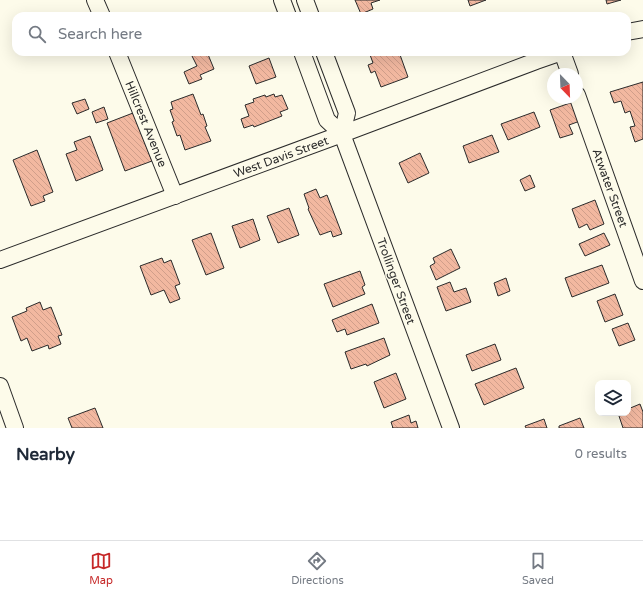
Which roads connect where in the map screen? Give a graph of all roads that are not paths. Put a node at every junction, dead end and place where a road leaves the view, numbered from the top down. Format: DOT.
graph roads {
  1 [pos="94,0"];
  2 [pos="282,0"];
  3 [pos="306,0"];
  4 [pos="100,12"];
  5 [pos="286,12"];
  6 [pos="310,12"];
  7 [pos="643,29"];
  8 [pos="631,31"];
  9 [pos="119,56"];
  10 [pos="303,56"];
  11 [pos="326,56"];
  12 [pos="550,56"];
  13 [pos="563,56"];
  14 [pos="568,68"];
  15 [pos="580,104"];
  16 [pos="342,134"];
  17 [pos="174,196"];
  18 [pos="0,260"];
  19 [pos="643,281"];
  20 [pos="0,386"];
  21 [pos="15,428"];
  22 [pos="451,428"];
  1 -- 4 [label="street"];
  2 -- 5 [label="street"];
  3 -- 6 [label="street"];
  7 -- 8 [label="street"];
  9 -- 17 [label="street, Hillcrest Avenue"];
  10 -- 16 [label="street"];
  11 -- 16 [label="street"];
  12 -- 16 [label="street, West Davis Street"];
  13 -- 14 [label="street"];
  15 -- 19 [label="street, Atwater Street"];
  16 -- 17 [label="street, West Davis Street"];
  16 -- 22 [label="street, Trollinger Street"];
  17 -- 18 [label="street, West Davis Street"];
  20 -- 21 [label="street"];
}
